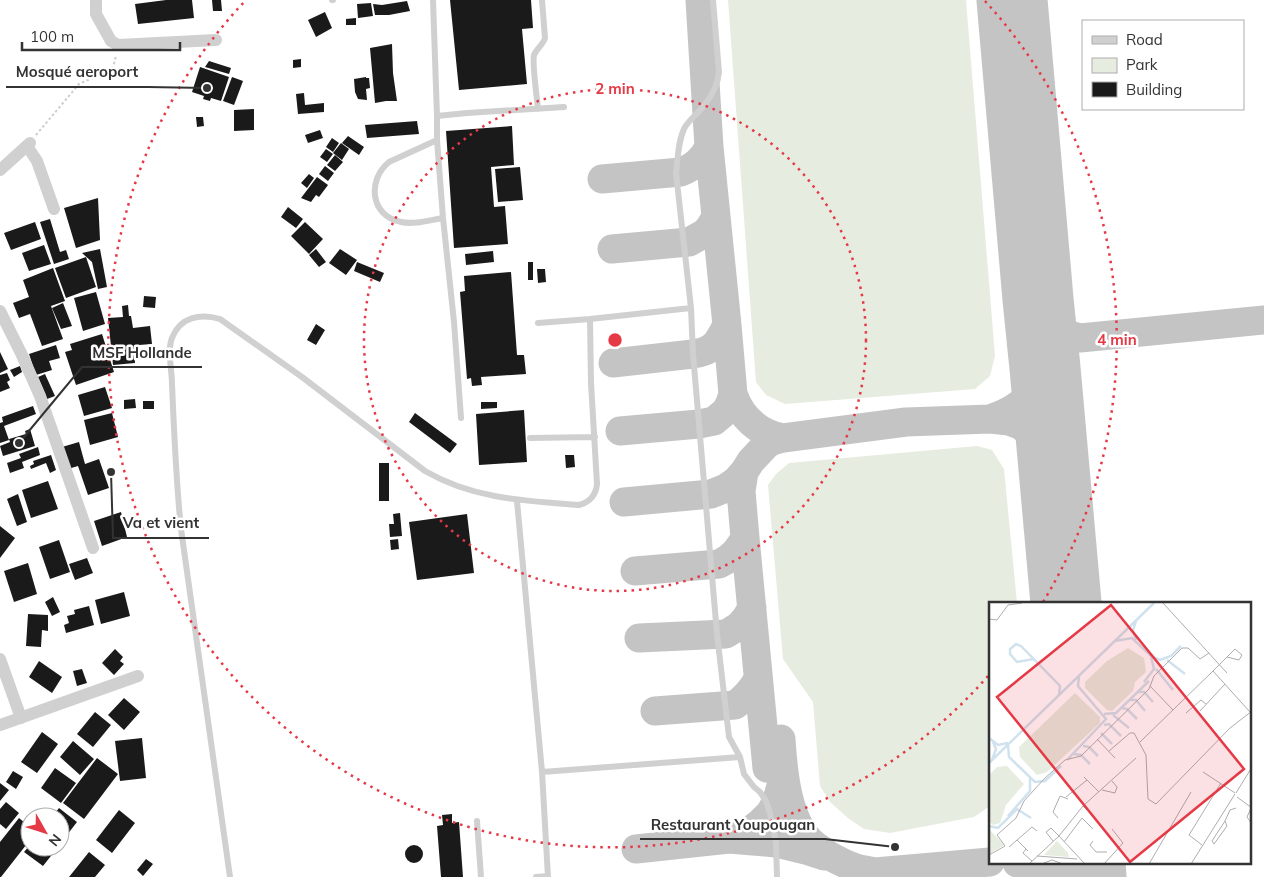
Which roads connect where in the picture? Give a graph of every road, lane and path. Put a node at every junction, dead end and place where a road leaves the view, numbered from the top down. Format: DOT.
graph roads {
  1 [pos="96,0"];
  2 [pos="434,0"];
  3 [pos="542,0"];
  4 [pos="713,0"];
  5 [pos="216,40"];
  6 [pos="118,45"];
  7 [pos="564,107"];
  8 [pos="538,109"];
  9 [pos="437,116"];
  10 [pos="437,140"];
  11 [pos="29,144"];
  12 [pos="0,170"];
  13 [pos="54,210"];
  14 [pos="443,218"];
  15 [pos="690,308"];
  16 [pos="0,311"];
  17 [pos="590,319"];
  18 [pos="538,323"];
  19 [pos="461,418"];
  20 [pos="595,437"];
  21 [pos="530,438"];
  22 [pos="517,500"];
  23 [pos="93,548"];
  24 [pos="0,659"];
  25 [pos="138,676"];
  26 [pos="21,718"];
  27 [pos="0,725"];
  28 [pos="740,757"];
  29 [pos="542,772"];
  30 [pos="477,821"];
  31 [pos="230,877"];
  32 [pos="481,877"];
  33 [pos="536,877"];
  34 [pos="548,877"];
  35 [pos="777,877"];
  1 -- 6 [label="street"];
  2 -- 9 [label="lane"];
  3 -- 8 [label="lane"];
  4 -- 15 [label="lane"];
  5 -- 6 [label="street"];
  6 -- 11 [label="path"];
  7 -- 8 [label="lane"];
  8 -- 9 [label="lane"];
  9 -- 10 [label="lane"];
  10 -- 14 [label="lane"];
  10 -- 14 [label="lane"];
  11 -- 12 [label="street"];
  11 -- 13 [label="street"];
  14 -- 19 [label="lane"];
  15 -- 17 [label="lane"];
  15 -- 28 [label="lane"];
  16 -- 23 [label="street"];
  17 -- 18 [label="lane"];
  17 -- 20 [label="lane"];
  20 -- 21 [label="lane"];
  20 -- 22 [label="lane"];
  22 -- 29 [label="lane"];
  22 -- 31 [label="lane"];
  24 -- 26 [label="street"];
  25 -- 26 [label="street"];
  26 -- 27 [label="street"];
  28 -- 29 [label="lane"];
  28 -- 35 [label="lane"];
  29 -- 34 [label="lane"];
  30 -- 32 [label="lane"];
  33 -- 34 [label="lane"];
}
